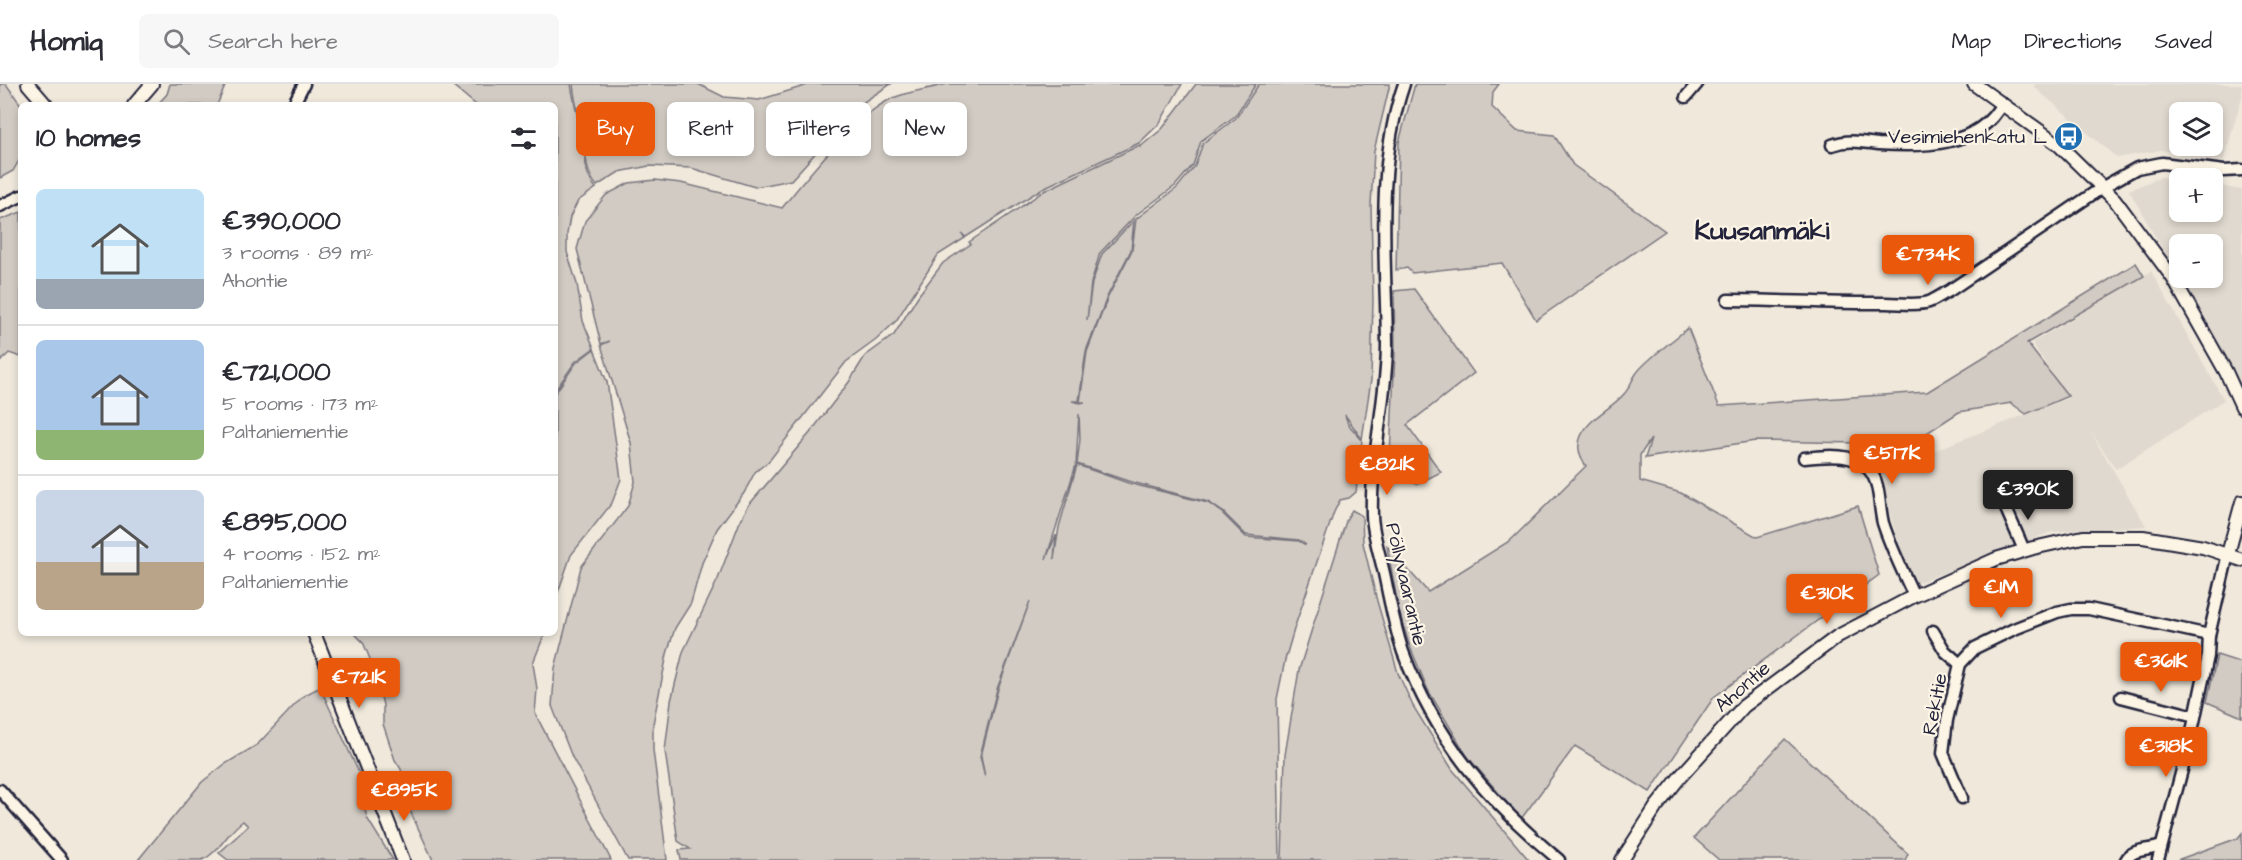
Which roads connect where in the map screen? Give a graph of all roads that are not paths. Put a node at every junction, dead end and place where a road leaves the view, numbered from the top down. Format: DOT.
graph roads {
  1 [pos="28,84"];
  2 [pos="152,84"];
  3 [pos="304,84"];
  4 [pos="1404,84"];
  5 [pos="1697,84"];
  6 [pos="1974,84"];
  7 [pos="1686,97"];
  8 [pos="43,102"];
  9 [pos="137,102"];
  10 [pos="295,102"];
  11 [pos="2002,103"];
  12 [pos="1832,145"];
  13 [pos="2242,170"];
  14 [pos="2103,187"];
  15 [pos="18,197"];
  16 [pos="0,206"];
  17 [pos="1728,300"];
  18 [pos="2242,407"];
  19 [pos="1804,458"];
  20 [pos="2242,502"];
  21 [pos="2004,504"];
  22 [pos="2024,550"];
  23 [pos="2228,554"];
  24 [pos="2242,560"];
  25 [pos="1914,596"];
  26 [pos="1933,631"];
  27 [pos="2210,635"];
  28 [pos="315,636"];
  29 [pos="1960,664"];
  30 [pos="2121,696"];
  31 [pos="2195,716"];
  32 [pos="0,790"];
  33 [pos="1962,798"];
  34 [pos="2160,846"];
  35 [pos="62,860"];
  36 [pos="403,860"];
  37 [pos="1559,860"];
  38 [pos="1622,860"];
  39 [pos="2126,860"];
  40 [pos="2158,860"];
  1 -- 8 [label="street"];
  2 -- 9 [label="street"];
  3 -- 10 [label="street"];
  4 -- 37 [label="street, Pöllyvaarantie"];
  5 -- 7 [label="street"];
  6 -- 11 [label="street"];
  11 -- 12 [label="street"];
  11 -- 14 [label="street"];
  13 -- 14 [label="street"];
  14 -- 17 [label="street"];
  14 -- 18 [label="street"];
  15 -- 16 [label="street"];
  19 -- 25 [label="street"];
  20 -- 23 [label="street"];
  21 -- 22 [label="street"];
  22 -- 23 [label="street, Ahontie"];
  22 -- 25 [label="street, Ahontie"];
  23 -- 24 [label="street, Ahontie"];
  23 -- 27 [label="street"];
  25 -- 38 [label="street, Ahontie"];
  26 -- 29 [label="street"];
  27 -- 29 [label="street, Rekitie"];
  27 -- 31 [label="street"];
  28 -- 36 [label="street"];
  29 -- 33 [label="street, Rekitie"];
  30 -- 31 [label="street"];
  31 -- 34 [label="street"];
  32 -- 35 [label="street"];
  34 -- 39 [label="street"];
  34 -- 40 [label="street"];
}
